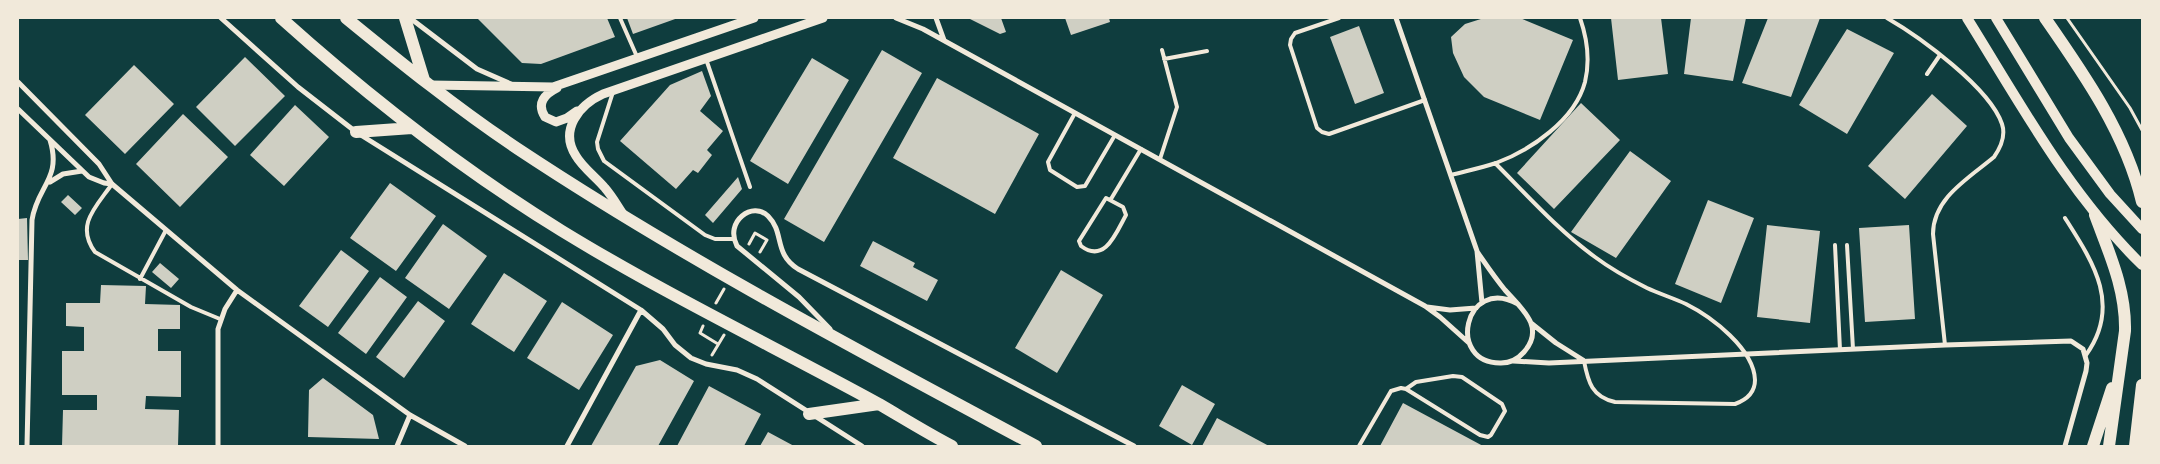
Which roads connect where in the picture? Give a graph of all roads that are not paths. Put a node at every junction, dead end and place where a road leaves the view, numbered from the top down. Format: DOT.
graph roads {
  1 [pos="221,18"];
  2 [pos="281,18"];
  3 [pos="346,18"];
  4 [pos="405,18"];
  5 [pos="410,18"];
  6 [pos="620,18"];
  7 [pos="754,18"];
  8 [pos="823,18"];
  9 [pos="896,18"];
  10 [pos="936,18"];
  11 [pos="1339,18"];
  12 [pos="1396,18"];
  13 [pos="1580,18"];
  14 [pos="1888,18"];
  15 [pos="1967,18"];
  16 [pos="1996,18"];
  17 [pos="2045,18"];
  18 [pos="944,41"];
  19 [pos="1162,50"];
  20 [pos="1207,50"];
  21 [pos="1940,55"];
  22 [pos="638,58"];
  23 [pos="706,58"];
  24 [pos="1164,59"];
  25 [pos="1928,74"];
  26 [pos="18,82"];
  27 [pos="427,83"];
  28 [pos="565,84"];
  29 [pos="517,86"];
  30 [pos="614,90"];
  31 [pos="1425,100"];
  32 [pos="18,109"];
  33 [pos="580,110"];
  34 [pos="1075,113"];
  35 [pos="412,128"];
  36 [pos="356,132"];
  37 [pos="1115,135"];
  38 [pos="50,140"];
  39 [pos="1141,149"];
  40 [pos="1160,159"];
  41 [pos="1495,163"];
  42 [pos="82,171"];
  43 [pos="1451,175"];
  44 [pos="47,184"];
  45 [pos="112,184"];
  46 [pos="750,187"];
  47 [pos="1111,199"];
  48 [pos="2142,202"];
  49 [pos="2095,215"];
  50 [pos="626,218"];
  51 [pos="2065,218"];
  52 [pos="2142,229"];
  53 [pos="166,230"];
  54 [pos="733,239"];
  55 [pos="1835,245"];
  56 [pos="1847,245"];
  57 [pos="1477,251"];
  58 [pos="2142,264"];
  59 [pos="140,279"];
  60 [pos="237,290"];
  61 [pos="1482,303"];
  62 [pos="1518,304"];
  63 [pos="1424,306"];
  64 [pos="1476,308"];
  65 [pos="641,310"];
  66 [pos="220,319"];
  67 [pos="1531,322"];
  68 [pos="842,342"];
  69 [pos="1469,343"];
  70 [pos="1945,345"];
  71 [pos="1840,350"];
  72 [pos="1853,350"];
  73 [pos="1748,355"];
  74 [pos="2086,355"];
  75 [pos="1513,360"];
  76 [pos="1584,360"];
  77 [pos="2119,367"];
  78 [pos="2142,386"];
  79 [pos="1406,389"];
  80 [pos="879,404"];
  81 [pos="810,414"];
  82 [pos="410,415"];
  83 [pos="925,432"];
  84 [pos="27,446"];
  85 [pos="218,446"];
  86 [pos="397,446"];
  87 [pos="465,446"];
  88 [pos="567,446"];
  89 [pos="862,446"];
  90 [pos="933,446"];
  91 [pos="952,446"];
  92 [pos="1036,446"];
  93 [pos="1134,446"];
  94 [pos="1359,446"];
  95 [pos="2065,446"];
  96 [pos="2093,446"];
  97 [pos="2109,446"];
  98 [pos="2135,446"];
  1 -- 36 [label="street"];
  2 -- 35 [label="main road"];
  3 -- 27 [label="main road"];
  4 -- 27 [label="main road"];
  5 -- 29 [label="street"];
  6 -- 22 [label="lane"];
  7 -- 22 [label="street"];
  8 -- 23 [label="street"];
  9 -- 18 [label="street"];
  10 -- 18 [label="street"];
  11 -- 31 [label="lane"];
  12 -- 31 [label="street"];
  13 -- 41 [label="lane"];
  14 -- 21 [label="lane"];
  15 -- 49 [label="main road"];
  16 -- 52 [label="main road"];
  17 -- 48 [label="main road"];
  18 -- 34 [label="street"];
  19 -- 24 [label="lane"];
  20 -- 24 [label="lane"];
  21 -- 25 [label="lane"];
  21 -- 70 [label="lane"];
  22 -- 28 [label="street"];
  23 -- 30 [label="street"];
  23 -- 46 [label="lane"];
  24 -- 40 [label="lane"];
  26 -- 45 [label="street"];
  27 -- 29 [label="street"];
  27 -- 50 [label="main road"];
  28 -- 29 [label="street"];
  28 -- 33 [label="street"];
  30 -- 33 [label="street"];
  30 -- 54 [label="lane"];
  31 -- 43 [label="street"];
  32 -- 38 [label="street"];
  33 -- 50 [label="street"];
  34 -- 37 [label="street"];
  34 -- 37 [label="lane"];
  35 -- 36 [label="main road"];
  35 -- 80 [label="main road"];
  36 -- 65 [label="street"];
  37 -- 39 [label="street"];
  38 -- 42 [label="street"];
  38 -- 44 [label="street"];
  39 -- 40 [label="street"];
  39 -- 47 [label="lane"];
  40 -- 63 [label="street"];
  41 -- 43 [label="lane"];
  41 -- 73 [label="lane"];
  42 -- 44 [label="street"];
  42 -- 45 [label="street"];
  43 -- 57 [label="street"];
  44 -- 84 [label="street"];
  45 -- 53 [label="street"];
  45 -- 59 [label="lane"];
  47 -- 47 [label="lane"];
  49 -- 58 [label="main road"];
  49 -- 77 [label="main road"];
  50 -- 68 [label="main road"];
  51 -- 74 [label="lane"];
  53 -- 59 [label="lane"];
  53 -- 60 [label="street"];
  54 -- 68 [label="street"];
  54 -- 93 [label="street"];
  55 -- 71 [label="lane"];
  56 -- 72 [label="lane"];
  57 -- 61 [label="street"];
  57 -- 62 [label="street"];
  59 -- 66 [label="lane"];
  60 -- 66 [label="street"];
  60 -- 82 [label="street"];
  61 -- 62 [label="street"];
  61 -- 64 [label="street"];
  62 -- 67 [label="street"];
  63 -- 64 [label="street"];
  63 -- 69 [label="street"];
  64 -- 69 [label="street"];
  65 -- 81 [label="street"];
  65 -- 88 [label="street"];
  66 -- 85 [label="street"];
  67 -- 75 [label="street"];
  67 -- 76 [label="street"];
  68 -- 92 [label="main road"];
  69 -- 75 [label="street"];
  70 -- 72 [label="street"];
  70 -- 74 [label="street"];
  71 -- 72 [label="street"];
  71 -- 73 [label="street"];
  73 -- 76 [label="street"];
  73 -- 76 [label="lane"];
  74 -- 95 [label="street"];
  75 -- 76 [label="street"];
  77 -- 96 [label="main road"];
  77 -- 97 [label="main road"];
  78 -- 98 [label="main road"];
  79 -- 79 [label="lane"];
  79 -- 94 [label="lane"];
  80 -- 81 [label="main road"];
  80 -- 83 [label="main road"];
  81 -- 89 [label="street"];
  82 -- 86 [label="street"];
  82 -- 87 [label="street"];
  83 -- 90 [label="main road"];
  83 -- 91 [label="main road"];
}
